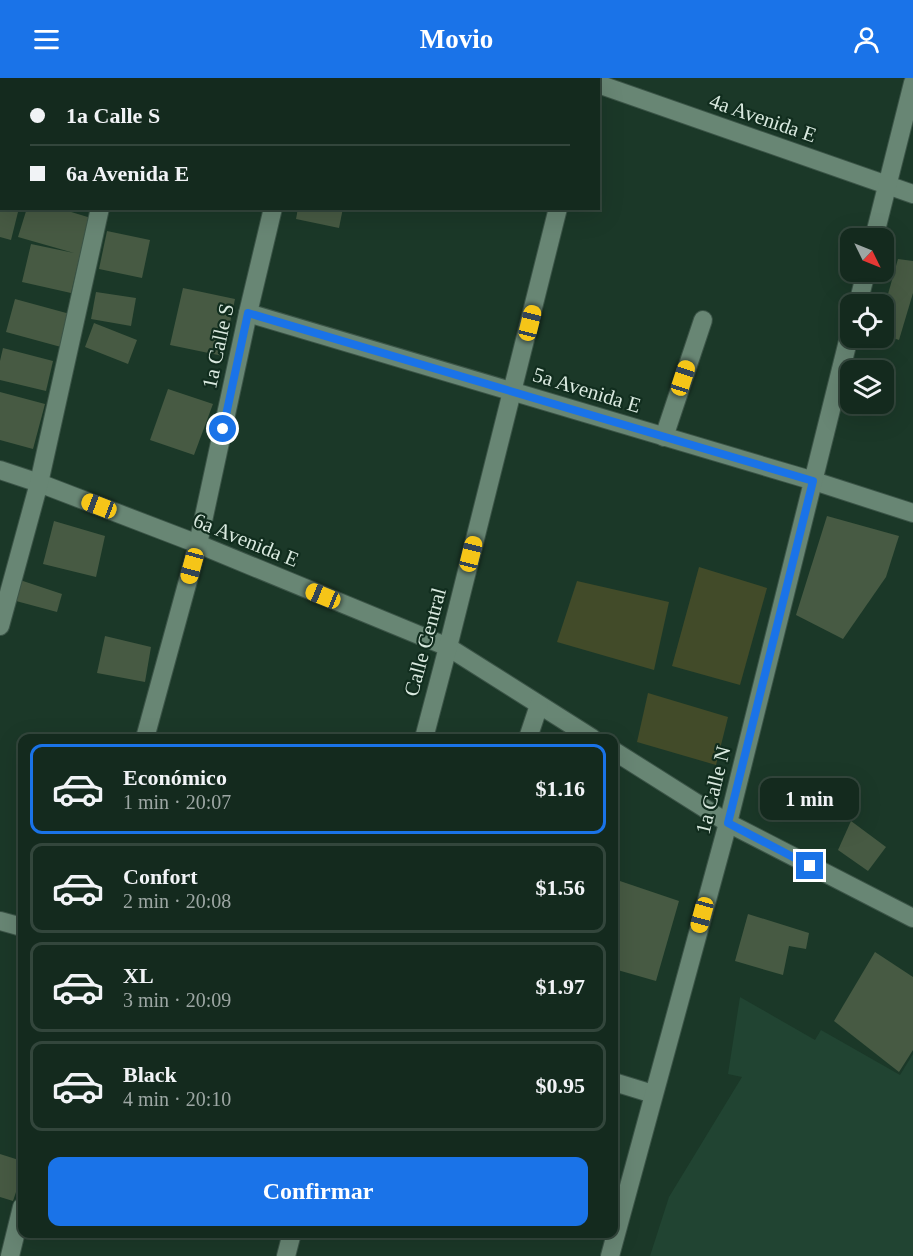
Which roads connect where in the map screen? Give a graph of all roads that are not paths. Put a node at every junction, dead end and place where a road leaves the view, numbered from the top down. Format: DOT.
graph roads {
  1 [pos="913,83"];
  2 [pos="600,85"];
  3 [pos="888,185"];
  4 [pos="913,194"];
  5 [pos="100,210"];
  6 [pos="273,210"];
  7 [pos="558,210"];
  8 [pos="877,228"];
  9 [pos="248,313"];
  10 [pos="703,320"];
  11 [pos="846,348"];
  12 [pos="512,392"];
  13 [pos="664,437"];
  14 [pos="0,470"];
  15 [pos="813,481"];
  16 [pos="39,483"];
  17 [pos="913,513"];
  18 [pos="198,544"];
  19 [pos="0,626"];
  20 [pos="448,647"];
  21 [pos="539,705"];
  22 [pos="146,734"];
  23 [pos="425,734"];
  24 [pos="529,734"];
  25 [pos="586,734"];
  26 [pos="618,754"];
  27 [pos="728,823"];
  28 [pos="913,918"];
  29 [pos="0,921"];
  30 [pos="18,926"];
  31 [pos="618,1083"];
  32 [pos="653,1094"];
  33 [pos="18,1222"];
  34 [pos="618,1226"];
  35 [pos="290,1238"];
  36 [pos="615,1238"];
  37 [pos="0,1254"];
  38 [pos="9,1256"];
  39 [pos="285,1256"];
  40 [pos="610,1256"];
  1 -- 3 [label="street"];
  2 -- 3 [label="street, 4a Avenida E"];
  3 -- 4 [label="street, 4a Avenida E"];
  3 -- 8 [label="street"];
  5 -- 16 [label="street"];
  6 -- 9 [label="street, 1a Calle S"];
  7 -- 12 [label="street, Calle Central"];
  9 -- 12 [label="street, 5a Avenida E"];
  9 -- 18 [label="street, 1a Calle S"];
  10 -- 13 [label="street"];
  11 -- 15 [label="street, 1a Calle N"];
  12 -- 13 [label="street, 5a Avenida E"];
  12 -- 20 [label="street, Calle Central"];
  13 -- 15 [label="street, 5a Avenida E"];
  14 -- 16 [label="street, 6a Avenida E"];
  15 -- 17 [label="street, 5a Avenida E"];
  15 -- 27 [label="street, 1a Calle N"];
  16 -- 18 [label="street, 6a Avenida E"];
  16 -- 19 [label="street"];
  18 -- 20 [label="street, 6a Avenida E"];
  18 -- 22 [label="street, 1a Calle S"];
  20 -- 21 [label="street, 6a Avenida E"];
  20 -- 23 [label="street, Calle Central"];
  21 -- 24 [label="street"];
  21 -- 25 [label="street, 6a Avenida E"];
  26 -- 27 [label="street"];
  27 -- 28 [label="street"];
  27 -- 32 [label="street, 1a Calle N"];
  29 -- 30 [label="street"];
  31 -- 32 [label="street"];
  32 -- 34 [label="street, 1a Calle N"];
  33 -- 38 [label="street"];
  35 -- 39 [label="street"];
  36 -- 40 [label="street, 1a Calle N"];
  37 -- 38 [label="street"];
}
